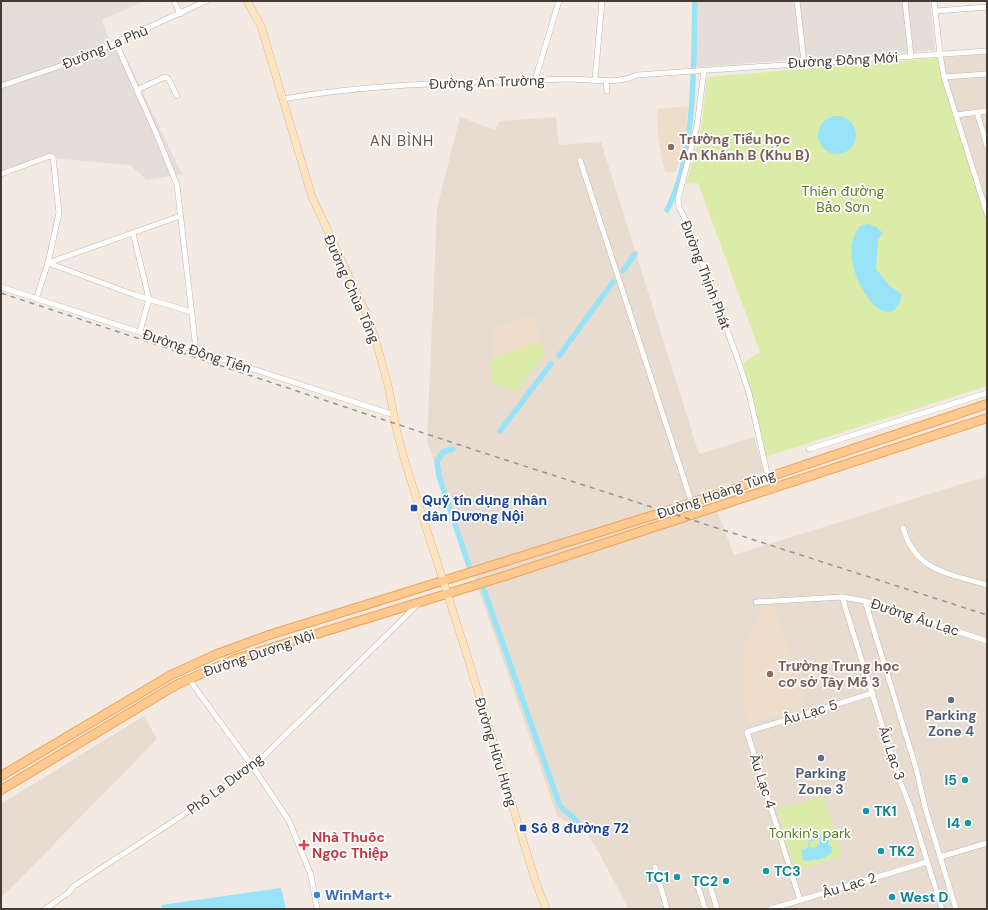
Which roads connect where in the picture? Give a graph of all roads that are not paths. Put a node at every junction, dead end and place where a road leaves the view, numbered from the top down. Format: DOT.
graph roads {
  1 [pos="174,1"];
  2 [pos="206,1"];
  3 [pos="247,1"];
  4 [pos="559,1"];
  5 [pos="602,1"];
  6 [pos="796,1"];
  7 [pos="905,1"];
  8 [pos="934,1"];
  9 [pos="987,7"];
  10 [pos="936,11"];
  11 [pos="180,14"];
  12 [pos="116,43"];
  13 [pos="987,51"];
  14 [pos="940,54"];
  15 [pos="911,56"];
  16 [pos="804,62"];
  17 [pos="701,71"];
  18 [pos="691,72"];
  19 [pos="987,74"];
  20 [pos="944,77"];
  21 [pos="535,80"];
  22 [pos="595,80"];
  23 [pos="606,80"];
  24 [pos="1,86"];
  25 [pos="137,90"];
  26 [pos="607,91"];
  27 [pos="177,96"];
  28 [pos="283,99"];
  29 [pos="987,111"];
  30 [pos="977,112"];
  31 [pos="956,115"];
  32 [pos="987,146"];
  33 [pos="580,160"];
  34 [pos="1,174"];
  35 [pos="987,214"];
  36 [pos="180,216"];
  37 [pos="132,233"];
  38 [pos="48,263"];
  39 [pos="1,287"];
  40 [pos="36,299"];
  41 [pos="149,299"];
  42 [pos="192,312"];
  43 [pos="140,332"];
  44 [pos="196,350"];
  45 [pos="987,393"];
  46 [pos="987,404"];
  47 [pos="926,413"];
  48 [pos="394,415"];
  49 [pos="987,418"];
  50 [pos="930,423"];
  51 [pos="916,428"];
  52 [pos="920,440"];
  53 [pos="809,449"];
  54 [pos="815,461"];
  55 [pos="820,473"];
  56 [pos="768,477"];
  57 [pos="692,502"];
  58 [pos="695,513"];
  59 [pos="903,528"];
  60 [pos="444,581"];
  61 [pos="987,585"];
  62 [pos="448,594"];
  63 [pos="842,597"];
  64 [pos="865,601"];
  65 [pos="421,602"];
  66 [pos="756,602"];
  67 [pos="987,641"];
  68 [pos="182,669"];
  69 [pos="188,678"];
  70 [pos="873,693"];
  71 [pos="747,732"];
  72 [pos="253,767"];
  73 [pos="1,776"];
  74 [pos="1,790"];
  75 [pos="987,843"];
  76 [pos="940,857"];
  77 [pos="927,862"];
  78 [pos="654,867"];
  79 [pos="800,900"];
  80 [pos="44,909"];
  81 [pos="317,909"];
  82 [pos="546,909"];
  83 [pos="667,909"];
  84 [pos="705,909"];
  85 [pos="717,909"];
  86 [pos="771,909"];
  87 [pos="942,909"];
  88 [pos="956,909"];
  1 -- 11 [label="street"];
  2 -- 11 [label="street, Đường La Phù"];
  3 -- 28 [label="main road, Đường Chùa Tổng"];
  4 -- 21 [label="street"];
  5 -- 22 [label="street"];
  6 -- 16 [label="street"];
  7 -- 15 [label="street"];
  8 -- 10 [label="street"];
  9 -- 10 [label="street"];
  10 -- 14 [label="street"];
  11 -- 12 [label="street, Đường La Phù"];
  12 -- 24 [label="street, Đường La Phù"];
  12 -- 25 [label="street"];
  13 -- 14 [label="street, Đường Đồng Mới"];
  14 -- 15 [label="street, Đường Đồng Mới"];
  14 -- 20 [label="street"];
  15 -- 16 [label="street, Đường Đồng Mới"];
  16 -- 17 [label="street, Đường Đồng Mới"];
  17 -- 18 [label="street, Đường Đồng Mới"];
  17 -- 56 [label="street, Đường Thịnh Phát"];
  18 -- 23 [label="street, Đường An Trường"];
  19 -- 20 [label="street"];
  20 -- 31 [label="street"];
  21 -- 22 [label="street, Đường An Trường"];
  21 -- 28 [label="street, Đường An Trường"];
  22 -- 23 [label="street, Đường An Trường"];
  23 -- 26 [label="street"];
  25 -- 27 [label="street"];
  25 -- 36 [label="street"];
  28 -- 48 [label="main road, Đường Chùa Tổng"];
  29 -- 30 [label="street"];
  30 -- 31 [label="street"];
  30 -- 32 [label="street"];
  31 -- 35 [label="street"];
  33 -- 57 [label="street"];
  34 -- 38 [label="street"];
  36 -- 37 [label="street"];
  36 -- 42 [label="street"];
  37 -- 38 [label="street"];
  37 -- 41 [label="street"];
  38 -- 40 [label="street"];
  38 -- 41 [label="street"];
  39 -- 40 [label="street, Đường Đồng Tiến"];
  40 -- 43 [label="street, Đường Đồng Tiến"];
  41 -- 42 [label="street"];
  41 -- 43 [label="street"];
  42 -- 44 [label="street"];
  43 -- 44 [label="street, Đường Đồng Tiến"];
  44 -- 48 [label="street, Đường Đồng Tiến"];
  45 -- 47 [label="street"];
  46 -- 50 [label="main road, Đường Hoàng Tùng"];
  47 -- 50 [label="street"];
  47 -- 53 [label="street"];
  48 -- 60 [label="main road, Đường Chùa Tổng"];
  49 -- 52 [label="main road, Đường Hoàng Tùng"];
  50 -- 51 [label="main road, Đường Hoàng Tùng"];
  51 -- 52 [label="main road"];
  51 -- 54 [label="main road, Đường Hoàng Tùng"];
  52 -- 55 [label="main road, Đường Hoàng Tùng"];
  54 -- 55 [label="main road"];
  54 -- 56 [label="main road, Đường Hoàng Tùng"];
  55 -- 58 [label="main road, Đường Hoàng Tùng"];
  56 -- 57 [label="main road, Đường Hoàng Tùng"];
  57 -- 58 [label="street"];
  57 -- 60 [label="main road, Đường Hoàng Tùng"];
  58 -- 62 [label="main road, Đường Hoàng Tùng"];
  59 -- 61 [label="street"];
  60 -- 62 [label="main road, Đường Hữu Hưng"];
  60 -- 68 [label="main road, Đường Dương Nội"];
  62 -- 65 [label="main road, Đường Dương Nội"];
  62 -- 82 [label="main road, Đường Hữu Hưng"];
  63 -- 64 [label="street, Đường Âu Lạc"];
  63 -- 66 [label="street, Đường Âu Lạc"];
  63 -- 70 [label="street, Âu Lạc 3"];
  64 -- 67 [label="street, Đường Âu Lạc"];
  64 -- 76 [label="street, Âu Lạc 3"];
  65 -- 69 [label="main road, Đường Dương Nội"];
  65 -- 72 [label="street, Phố La Dương"];
  68 -- 69 [label="main road"];
  68 -- 73 [label="main road, Đường Dương Nội"];
  69 -- 72 [label="street"];
  69 -- 74 [label="main road, Đường Dương Nội"];
  70 -- 71 [label="street, Âu Lạc 5"];
  70 -- 77 [label="street, Âu Lạc 3"];
  71 -- 79 [label="street, Âu Lạc 4"];
  72 -- 80 [label="street, Phố La Dương"];
  72 -- 81 [label="street"];
  75 -- 76 [label="street"];
  76 -- 88 [label="street, Âu Lạc 3"];
  77 -- 79 [label="street, Âu Lạc 2"];
  77 -- 87 [label="street, Âu Lạc 3"];
  78 -- 83 [label="street"];
  79 -- 86 [label="street, Âu Lạc 2"];
  84 -- 85 [label="street"];
}
